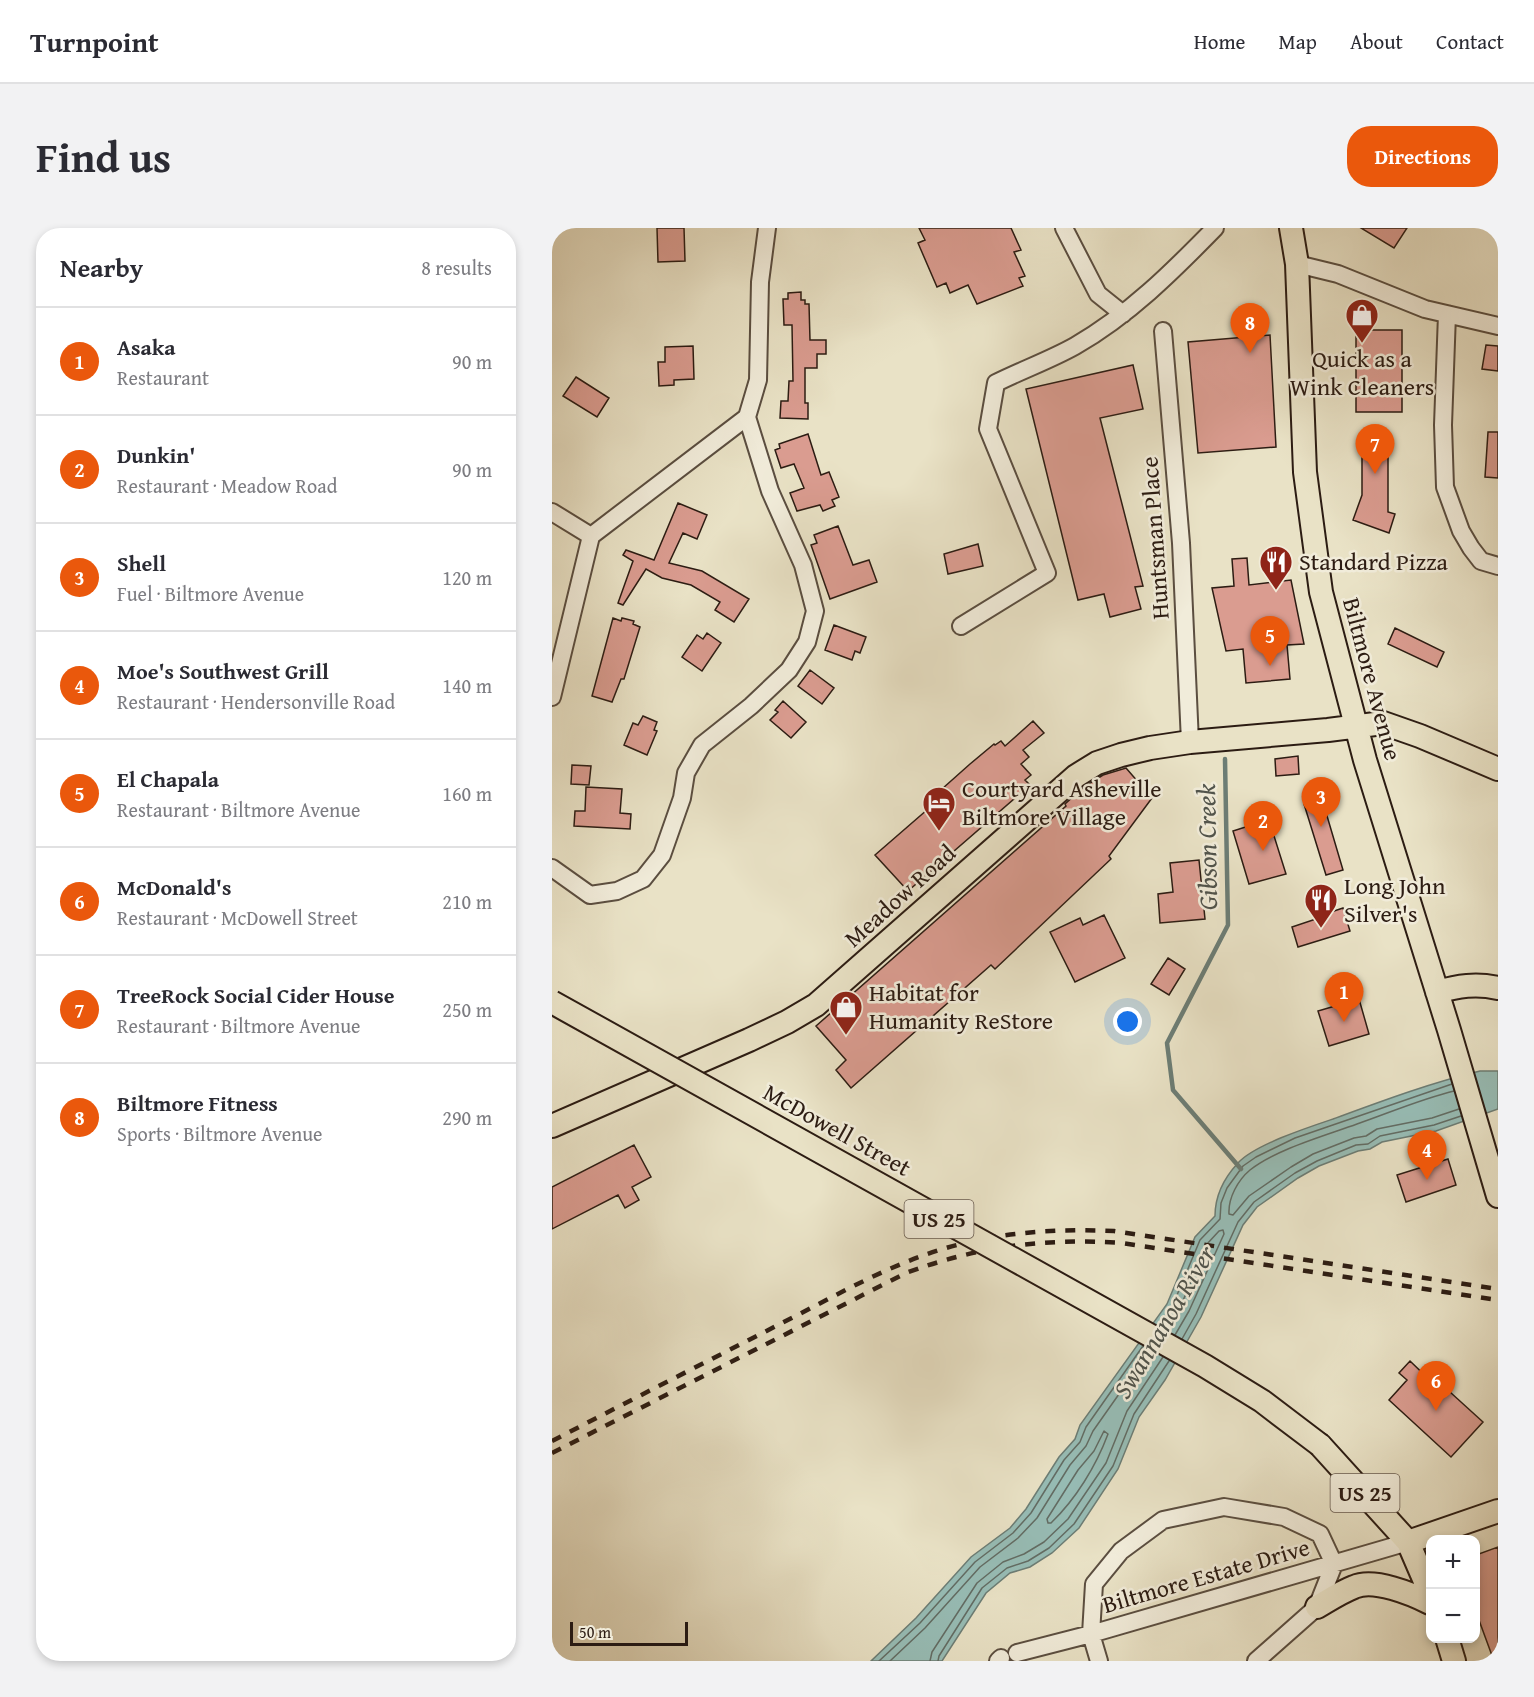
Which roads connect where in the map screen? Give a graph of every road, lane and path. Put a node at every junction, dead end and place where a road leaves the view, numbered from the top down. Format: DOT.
graph roads {
  1 [pos="767,228"];
  2 [pos="1064,228"];
  3 [pos="1215,228"];
  4 [pos="1291,228"];
  5 [pos="1297,264"];
  6 [pos="1123,314"];
  7 [pos="1447,315"];
  8 [pos="1498,326"];
  9 [pos="1162,331"];
  10 [pos="747,417"];
  11 [pos="552,512"];
  12 [pos="591,536"];
  13 [pos="1498,566"];
  14 [pos="961,626"];
  15 [pos="552,697"];
  16 [pos="1355,727"];
  17 [pos="1190,742"];
  18 [pos="1498,769"];
  19 [pos="552,868"];
  20 [pos="1498,988"];
  21 [pos="1437,992"];
  22 [pos="552,1002"];
  23 [pos="552,1126"];
  24 [pos="1494,1168"];
  25 [pos="1498,1196"];
  26 [pos="1498,1511"];
  27 [pos="1408,1542"];
  28 [pos="1334,1564"];
  29 [pos="1429,1589"];
  30 [pos="1426,1601"];
  31 [pos="1317,1607"];
  32 [pos="1091,1634"];
  33 [pos="1449,1643"];
  34 [pos="1005,1657"];
  35 [pos="1099,1661"];
  36 [pos="1256,1661"];
  37 [pos="1454,1661"];
  1 -- 10 [label="street"];
  2 -- 6 [label="street"];
  3 -- 6 [label="street"];
  4 -- 5 [label="main road, Biltmore Avenue"];
  5 -- 7 [label="street"];
  5 -- 16 [label="main road, Biltmore Avenue"];
  6 -- 14 [label="street"];
  7 -- 8 [label="street"];
  7 -- 13 [label="street"];
  9 -- 17 [label="street, Huntsman Place"];
  10 -- 12 [label="street"];
  10 -- 19 [label="street"];
  11 -- 12 [label="street"];
  12 -- 15 [label="street"];
  16 -- 17 [label="main road, Meadow Road"];
  16 -- 18 [label="main road, Meadow Road"];
  16 -- 21 [label="main road, Biltmore Avenue"];
  17 -- 23 [label="main road, Meadow Road"];
  20 -- 21 [label="main road"];
  21 -- 24 [label="main road, Biltmore Avenue"];
  22 -- 27 [label="main road, McDowell Street / US 25, bridge"];
  24 -- 25 [label="main road, Biltmore Avenue"];
  26 -- 27 [label="main road"];
  27 -- 28 [label="street, Biltmore Estate Drive"];
  27 -- 29 [label="main road, US 25"];
  28 -- 31 [label="street"];
  28 -- 32 [label="street, Biltmore Estate Drive"];
  28 -- 32 [label="street"];
  30 -- 31 [label="main road"];
  31 -- 36 [label="street"];
  32 -- 34 [label="street, Biltmore Estate Drive"];
  32 -- 35 [label="street"];
  33 -- 37 [label="main road"];
}
